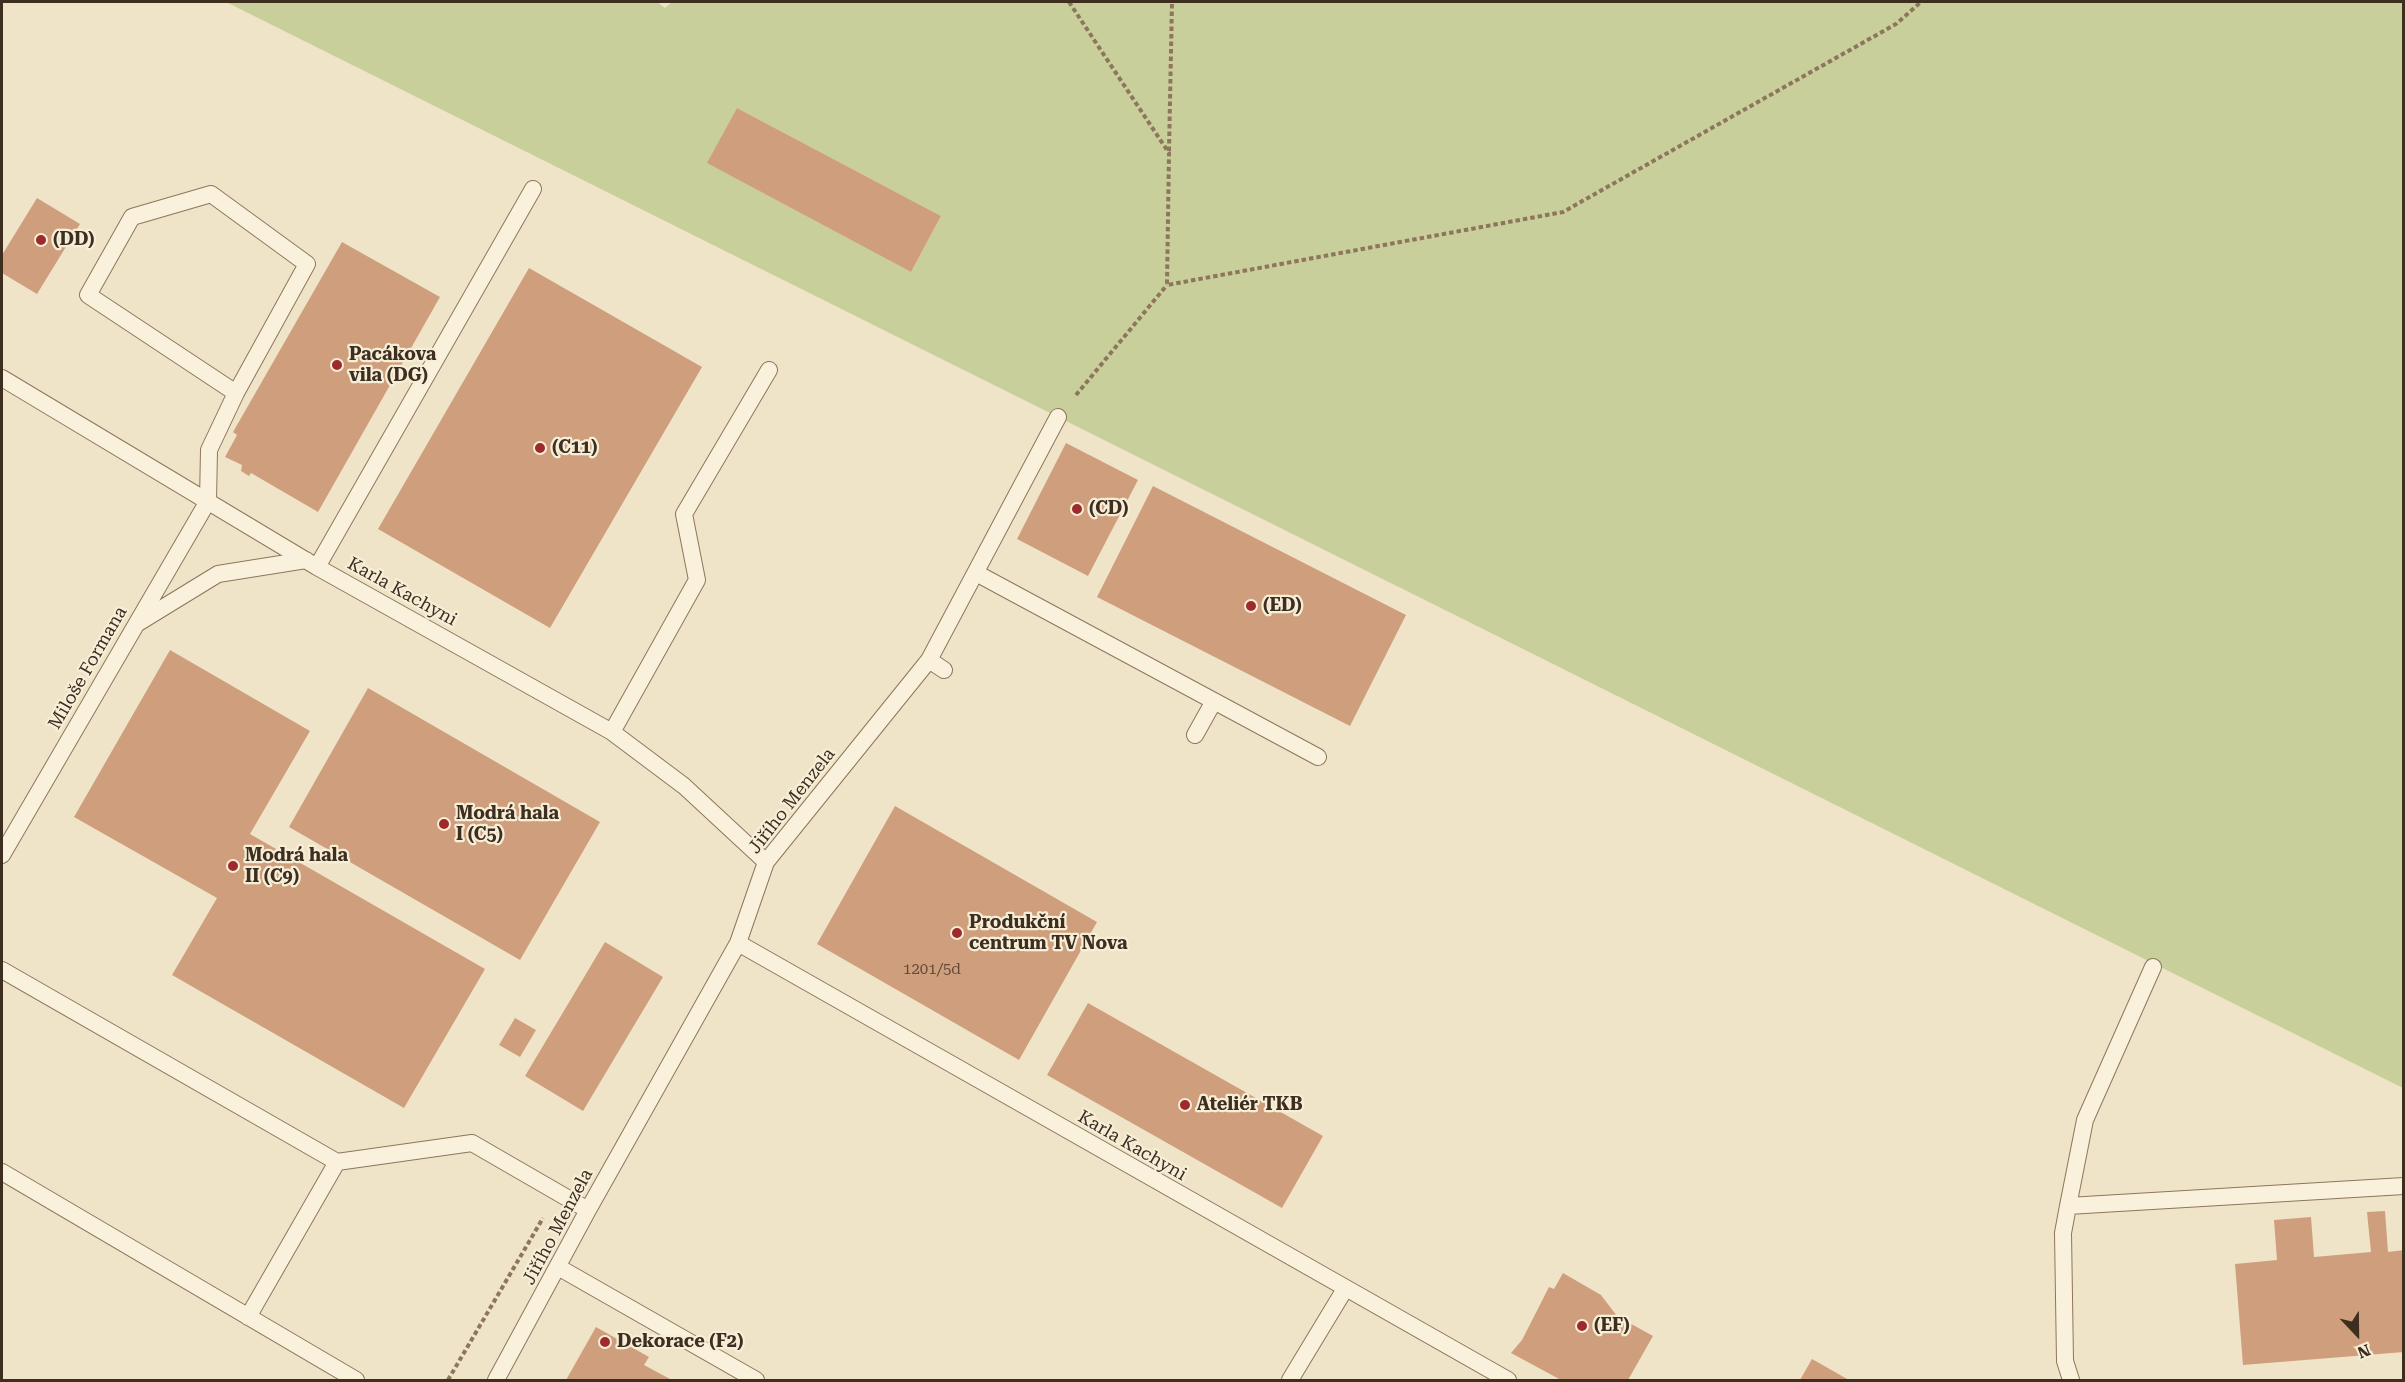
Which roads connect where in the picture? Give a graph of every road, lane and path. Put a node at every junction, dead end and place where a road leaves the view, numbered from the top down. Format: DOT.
graph roads {
  1 [pos="1069,2"];
  2 [pos="1172,2"];
  3 [pos="1921,2"];
  4 [pos="1169,153"];
  5 [pos="533,189"];
  6 [pos="1167,285"];
  7 [pos="769,370"];
  8 [pos="2,378"];
  9 [pos="236,393"];
  10 [pos="1058,417"];
  11 [pos="208,501"];
  12 [pos="312,564"];
  13 [pos="976,573"];
  14 [pos="137,623"];
  15 [pos="929,660"];
  16 [pos="944,670"];
  17 [pos="1214,701"];
  18 [pos="612,732"];
  19 [pos="1195,735"];
  20 [pos="1318,757"];
  21 [pos="2,855"];
  22 [pos="766,862"];
  23 [pos="738,943"];
  24 [pos="2153,966"];
  25 [pos="2,970"];
  26 [pos="337,1162"];
  27 [pos="2,1172"];
  28 [pos="2403,1186"];
  29 [pos="558,1192"];
  30 [pos="2068,1206"];
  31 [pos="588,1210"];
  32 [pos="558,1267"];
  33 [pos="1345,1288"];
  34 [pos="248,1317"];
  35 [pos="356,1380"];
  36 [pos="448,1380"];
  37 [pos="496,1380"];
  38 [pos="756,1380"];
  39 [pos="1290,1380"];
  40 [pos="1508,1380"];
  41 [pos="2071,1380"];
  1 -- 4 [label="path"];
  2 -- 4 [label="path"];
  3 -- 6 [label="path"];
  4 -- 6 [label="path"];
  5 -- 12 [label="lane"];
  6 -- 10 [label="path"];
  7 -- 18 [label="lane"];
  8 -- 11 [label="lane, Karla Kachyni"];
  9 -- 9 [label="lane"];
  9 -- 11 [label="lane"];
  10 -- 13 [label="lane, Jiřího Menzela"];
  11 -- 12 [label="lane, Karla Kachyni"];
  11 -- 14 [label="lane, Miloše Formana"];
  12 -- 14 [label="lane"];
  12 -- 18 [label="lane, Karla Kachyni"];
  13 -- 15 [label="lane, Jiřího Menzela"];
  13 -- 17 [label="lane"];
  14 -- 21 [label="lane, Miloše Formana"];
  15 -- 16 [label="lane"];
  15 -- 22 [label="lane, Jiřího Menzela"];
  17 -- 19 [label="lane"];
  17 -- 20 [label="lane"];
  18 -- 22 [label="lane, Karla Kachyni"];
  22 -- 23 [label="lane, Jiřího Menzela"];
  23 -- 31 [label="lane, Jiřího Menzela"];
  23 -- 33 [label="lane, Karla Kachyni"];
  24 -- 30 [label="lane"];
  25 -- 26 [label="lane"];
  26 -- 29 [label="lane"];
  26 -- 34 [label="lane"];
  27 -- 34 [label="lane"];
  28 -- 30 [label="lane"];
  29 -- 31 [label="lane"];
  29 -- 36 [label="path"];
  30 -- 41 [label="lane"];
  31 -- 32 [label="lane, Jiřího Menzela"];
  32 -- 37 [label="lane, Jiřího Menzela"];
  32 -- 38 [label="lane"];
  33 -- 39 [label="lane"];
  33 -- 40 [label="lane, Karla Kachyni"];
  34 -- 35 [label="lane"];
}
